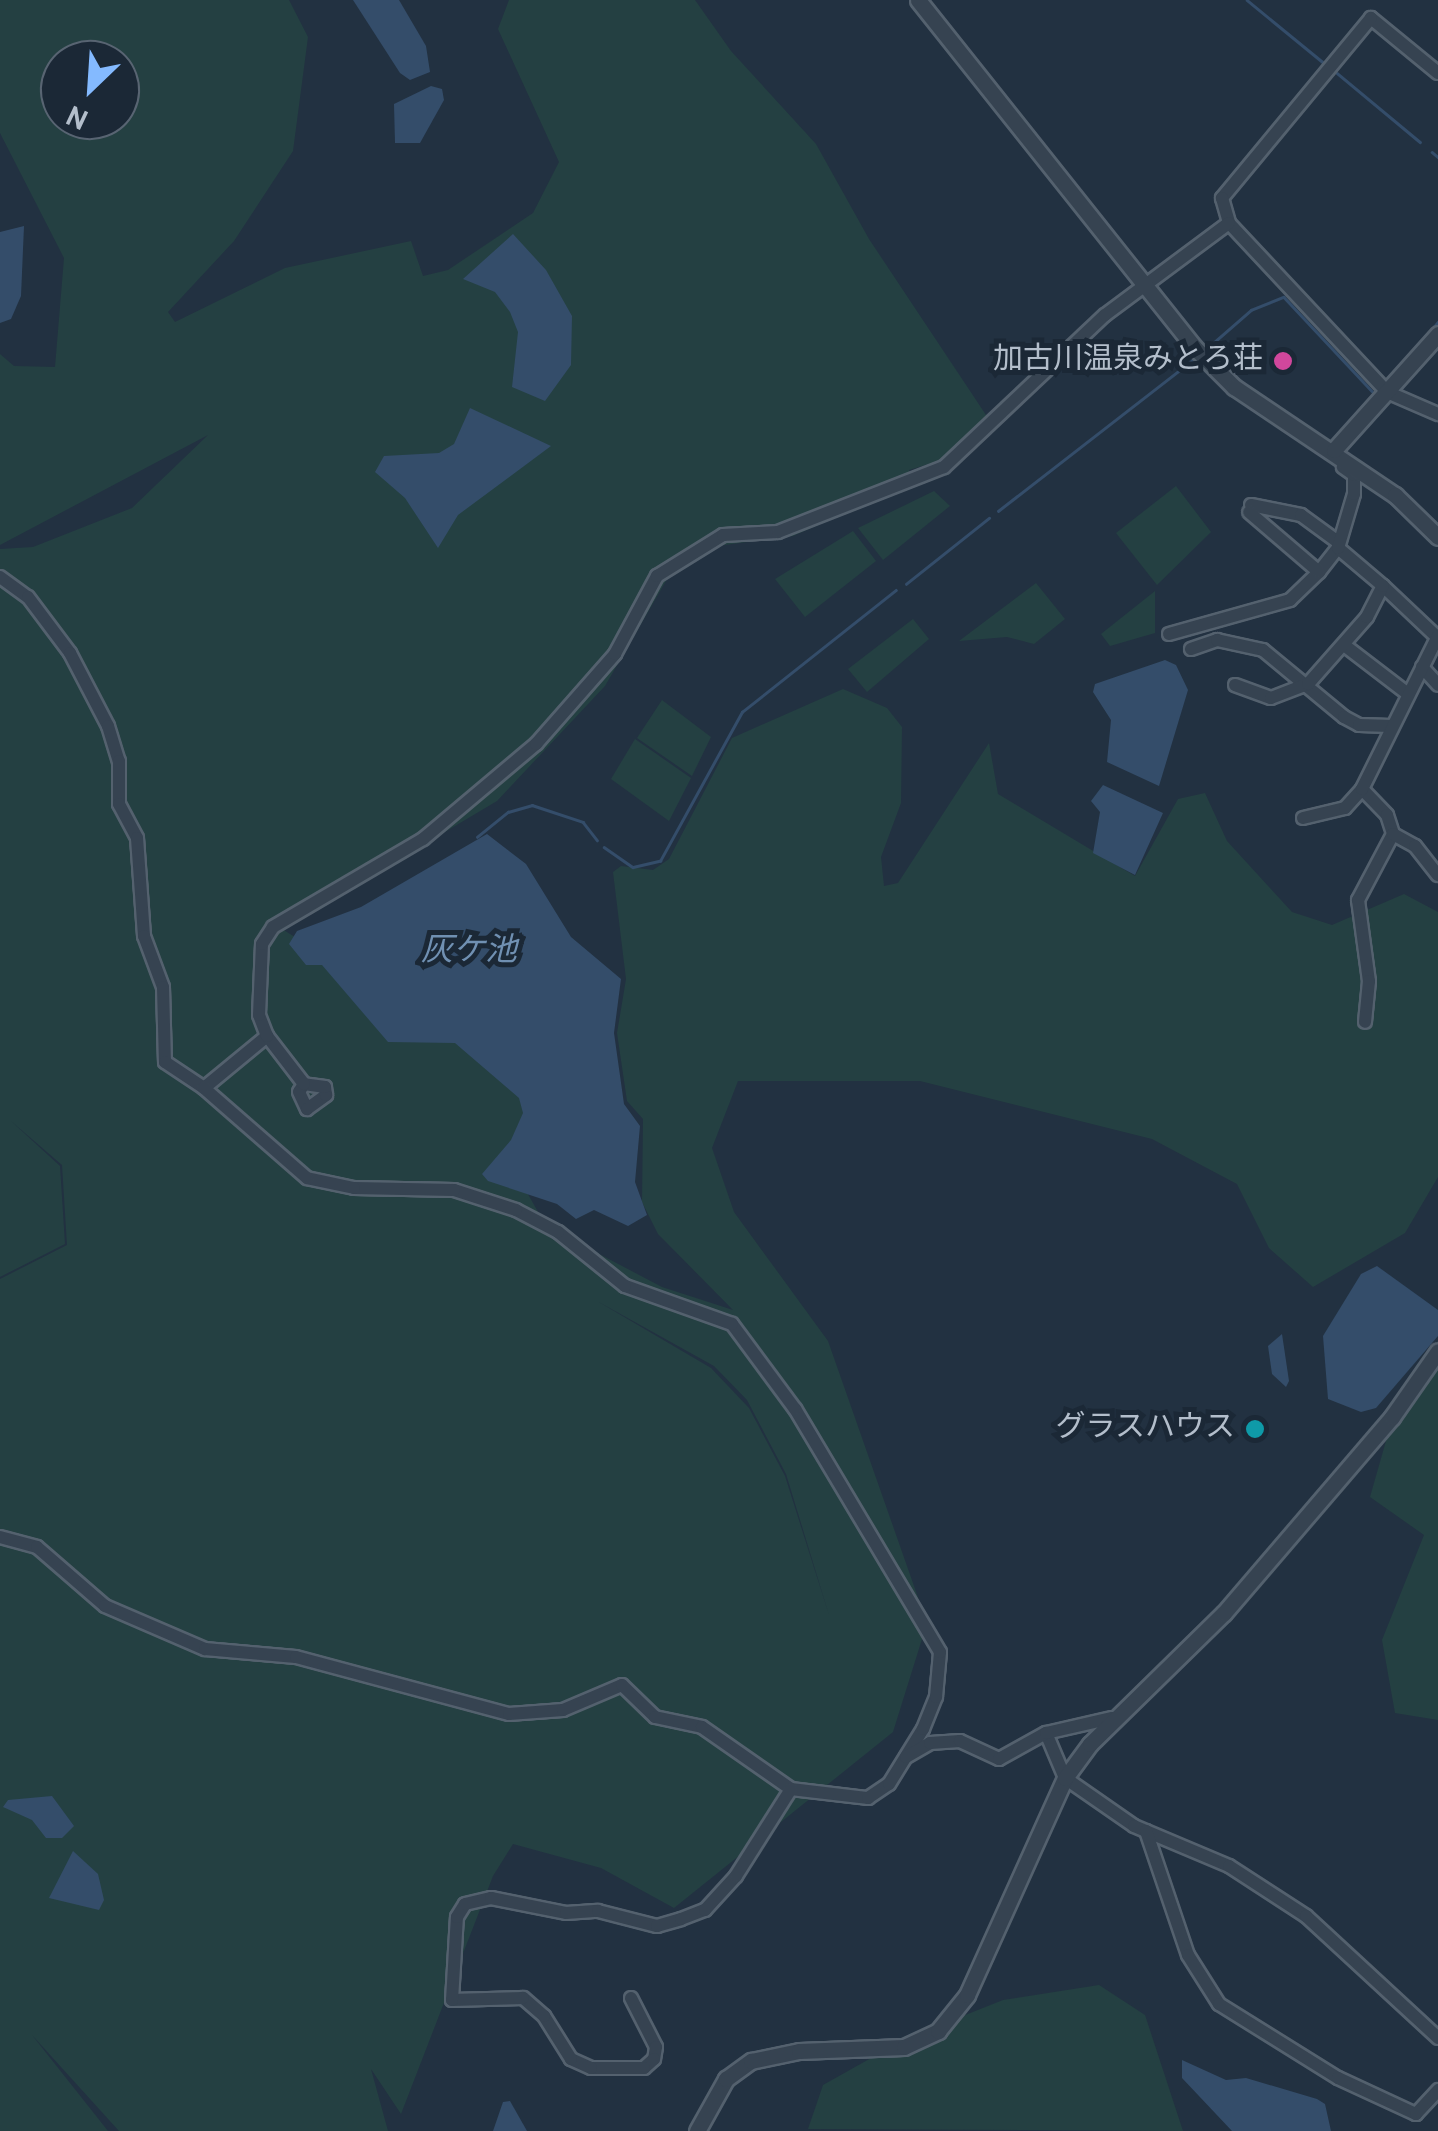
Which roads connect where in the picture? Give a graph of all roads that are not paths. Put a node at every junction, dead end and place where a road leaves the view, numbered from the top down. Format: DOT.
graph roads {
  1 [pos="918,0"];
  2 [pos="1438,73"];
  3 [pos="1229,222"];
  4 [pos="1146,284"];
  5 [pos="1438,334"];
  6 [pos="1386,392"];
  7 [pos="1438,414"];
  8 [pos="1334,450"];
  9 [pos="1438,537"];
  10 [pos="1338,545"];
  11 [pos="1319,572"];
  12 [pos="0,577"];
  13 [pos="1383,586"];
  14 [pos="1168,634"];
  15 [pos="1438,636"];
  16 [pos="1344,645"];
  17 [pos="1191,649"];
  18 [pos="1422,667"];
  19 [pos="1235,684"];
  20 [pos="1308,684"];
  21 [pos="1438,685"];
  22 [pos="1408,694"];
  23 [pos="1392,726"];
  24 [pos="1362,789"];
  25 [pos="1304,818"];
  26 [pos="1393,834"];
  27 [pos="1438,875"];
  28 [pos="1365,1022"];
  29 [pos="266,1036"];
  30 [pos="304,1084"];
  31 [pos="204,1088"];
  32 [pos="1438,1351"];
  33 [pos="0,1537"];
  34 [pos="1112,1718"];
  35 [pos="1046,1733"];
  36 [pos="902,1759"];
  37 [pos="1065,1778"];
  38 [pos="791,1789"];
  39 [pos="1146,1831"];
  40 [pos="631,1998"];
  41 [pos="1438,2038"];
  42 [pos="1438,2090"];
  43 [pos="697,2131"];
  1 -- 4 [label="street"];
  2 -- 3 [label="street"];
  3 -- 4 [label="street"];
  3 -- 6 [label="street"];
  4 -- 8 [label="street"];
  4 -- 29 [label="street"];
  5 -- 6 [label="street"];
  6 -- 7 [label="street"];
  6 -- 8 [label="street"];
  8 -- 9 [label="street"];
  8 -- 10 [label="street"];
  10 -- 11 [label="street"];
  10 -- 11 [label="street"];
  10 -- 13 [label="street"];
  11 -- 14 [label="street"];
  12 -- 31 [label="street"];
  13 -- 15 [label="street"];
  13 -- 16 [label="street"];
  15 -- 18 [label="street"];
  16 -- 20 [label="street"];
  16 -- 22 [label="street"];
  17 -- 20 [label="street"];
  18 -- 21 [label="street"];
  18 -- 22 [label="street"];
  19 -- 20 [label="street"];
  20 -- 23 [label="street"];
  22 -- 23 [label="street"];
  23 -- 24 [label="street"];
  24 -- 25 [label="street"];
  24 -- 26 [label="street"];
  26 -- 27 [label="street"];
  26 -- 28 [label="street"];
  29 -- 30 [label="street"];
  29 -- 31 [label="street"];
  31 -- 36 [label="street"];
  32 -- 34 [label="street"];
  33 -- 38 [label="street"];
  34 -- 35 [label="street"];
  34 -- 37 [label="street"];
  35 -- 36 [label="street"];
  35 -- 37 [label="street"];
  36 -- 38 [label="street"];
  37 -- 39 [label="street"];
  37 -- 43 [label="street"];
  38 -- 40 [label="street"];
  39 -- 41 [label="street"];
  39 -- 42 [label="street"];
}
